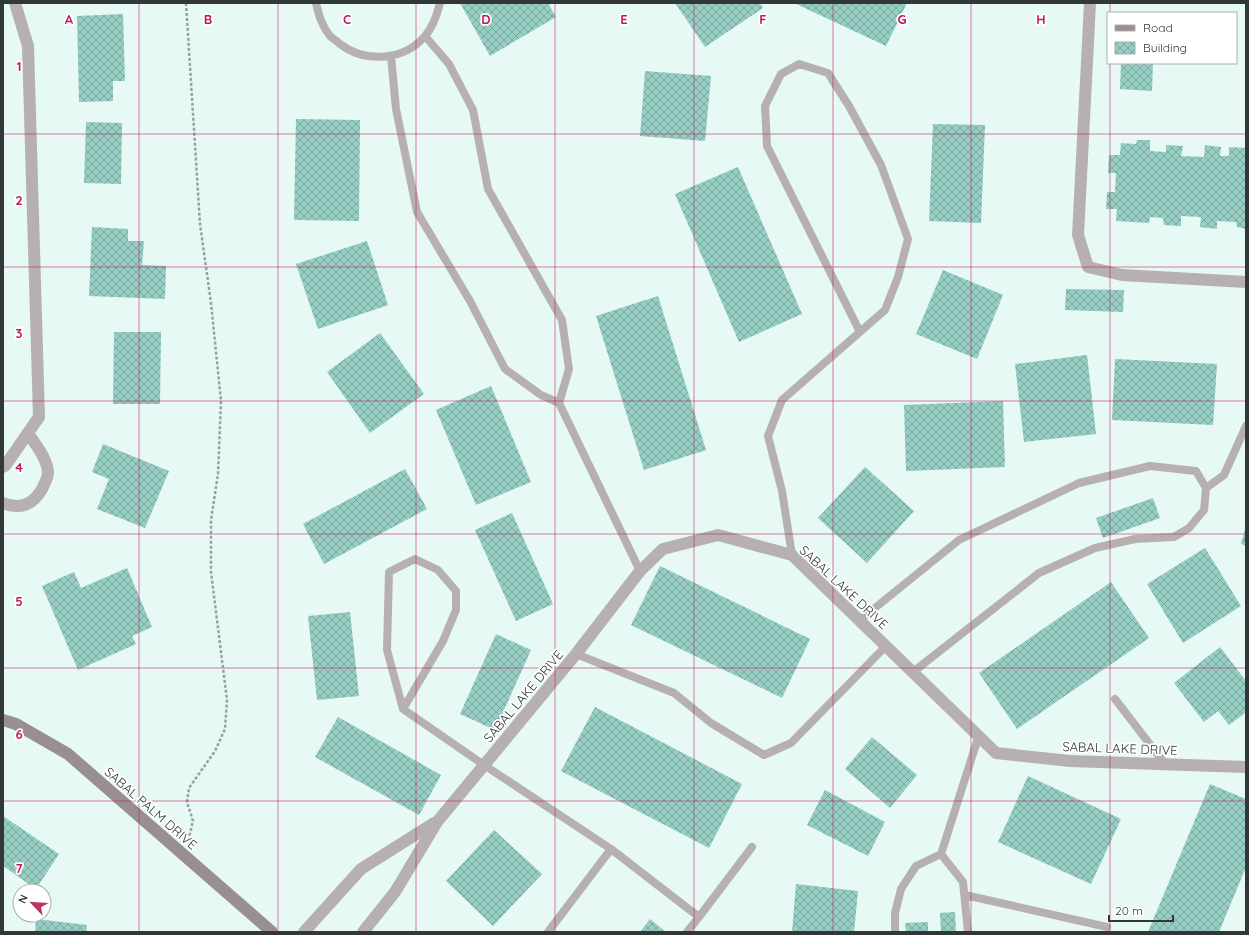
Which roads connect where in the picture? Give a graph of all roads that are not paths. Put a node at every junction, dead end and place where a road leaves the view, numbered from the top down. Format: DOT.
graph roads {
  1 [pos="15,3"];
  2 [pos="316,3"];
  3 [pos="440,3"];
  4 [pos="1090,3"];
  5 [pos="425,36"];
  6 [pos="391,56"];
  7 [pos="1246,282"];
  8 [pos="860,332"];
  9 [pos="559,403"];
  10 [pos="1246,426"];
  11 [pos="28,433"];
  12 [pos="3,467"];
  13 [pos="1206,488"];
  14 [pos="3,503"];
  15 [pos="792,555"];
  16 [pos="640,572"];
  17 [pos="860,620"];
  18 [pos="886,646"];
  19 [pos="576,654"];
  20 [pos="913,672"];
  21 [pos="1115,699"];
  22 [pos="403,709"];
  23 [pos="3,720"];
  24 [pos="979,735"];
  25 [pos="1165,764"];
  26 [pos="484,765"];
  27 [pos="1246,767"];
  28 [pos="437,822"];
  29 [pos="752,847"];
  30 [pos="611,849"];
  31 [pos="941,854"];
  32 [pos="965,895"];
  33 [pos="699,917"];
  34 [pos="1108,927"];
  35 [pos="272,932"];
  36 [pos="304,932"];
  37 [pos="364,932"];
  38 [pos="548,932"];
  39 [pos="687,932"];
  40 [pos="895,932"];
  41 [pos="968,932"];
  1 -- 11 [label="street"];
  2 -- 6 [label="lane"];
  3 -- 5 [label="lane"];
  4 -- 7 [label="street"];
  5 -- 6 [label="lane"];
  5 -- 9 [label="lane"];
  6 -- 9 [label="lane"];
  8 -- 8 [label="lane"];
  8 -- 15 [label="lane"];
  9 -- 16 [label="lane"];
  10 -- 13 [label="lane"];
  11 -- 12 [label="street"];
  11 -- 14 [label="street"];
  13 -- 17 [label="lane"];
  13 -- 20 [label="lane"];
  15 -- 16 [label="street, SABAL LAKE DRIVE"];
  15 -- 17 [label="street, SABAL LAKE DRIVE"];
  16 -- 19 [label="street, SABAL LAKE DRIVE"];
  17 -- 18 [label="street, SABAL LAKE DRIVE"];
  18 -- 19 [label="lane"];
  18 -- 20 [label="street, SABAL LAKE DRIVE"];
  19 -- 26 [label="street, SABAL LAKE DRIVE"];
  20 -- 24 [label="street, SABAL LAKE DRIVE"];
  21 -- 25 [label="lane"];
  22 -- 22 [label="lane"];
  22 -- 26 [label="lane"];
  23 -- 35 [label="street, SABAL PALM DRIVE"];
  24 -- 25 [label="street, SABAL LAKE DRIVE"];
  24 -- 31 [label="lane"];
  25 -- 27 [label="street, SABAL LAKE DRIVE"];
  26 -- 28 [label="street, SABAL LAKE DRIVE"];
  26 -- 30 [label="lane"];
  28 -- 36 [label="street, SABAL LAKE DRIVE"];
  28 -- 37 [label="street, SABAL LAKE DRIVE"];
  29 -- 33 [label="lane"];
  30 -- 33 [label="lane"];
  30 -- 38 [label="lane"];
  31 -- 32 [label="lane"];
  31 -- 40 [label="lane"];
  32 -- 34 [label="lane"];
  32 -- 41 [label="lane"];
  33 -- 39 [label="lane"];
}
